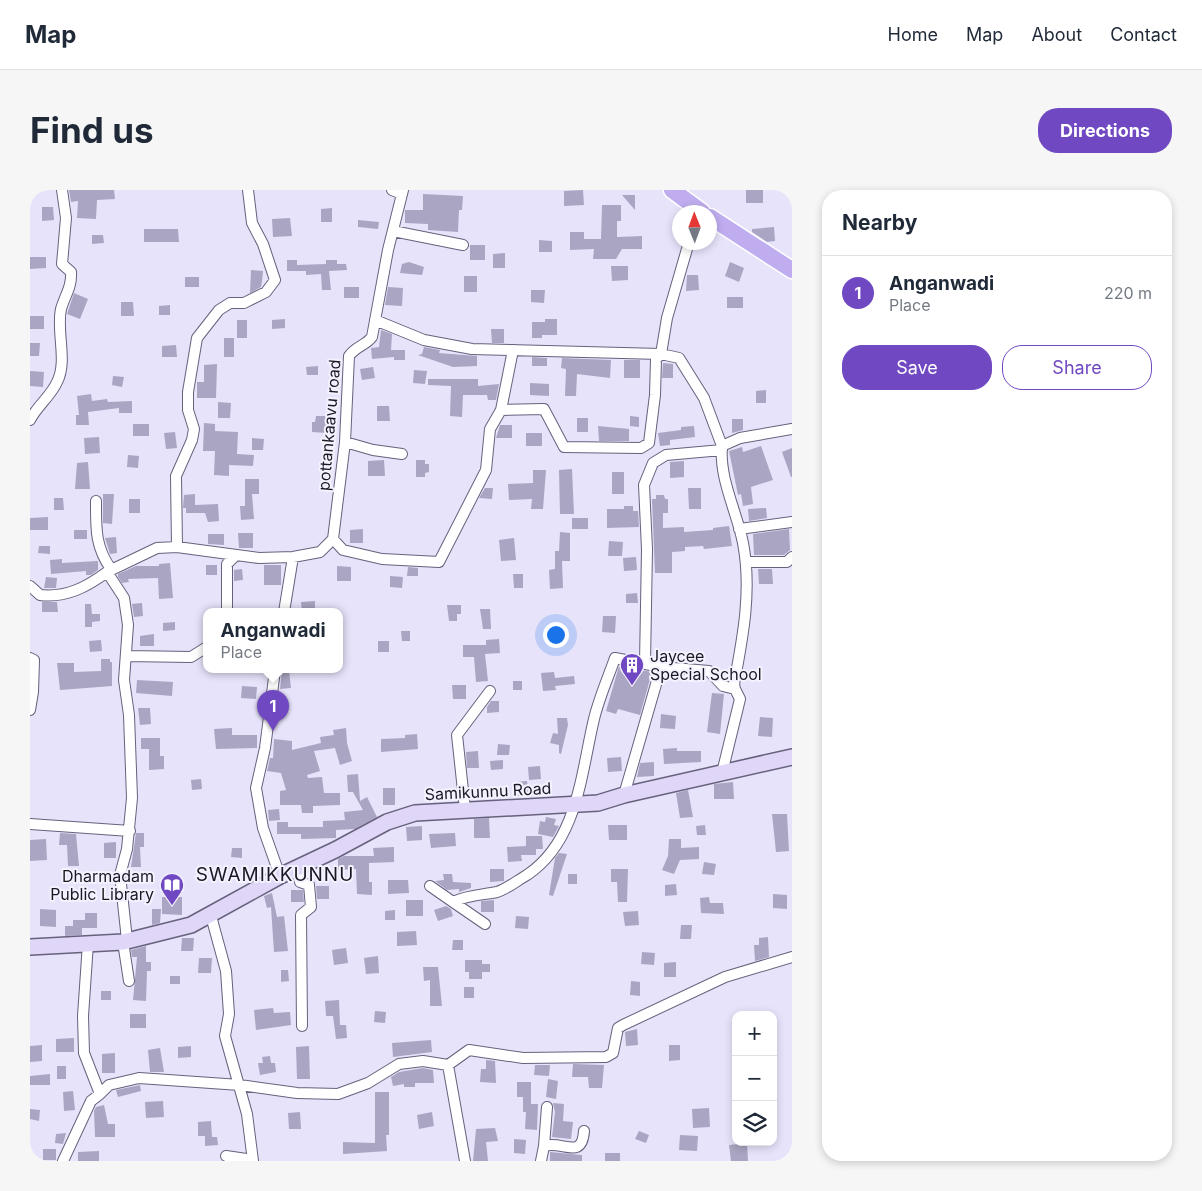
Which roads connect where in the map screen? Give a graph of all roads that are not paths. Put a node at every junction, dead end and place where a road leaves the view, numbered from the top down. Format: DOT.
graph roads {
  1 [pos="62,190"];
  2 [pos="248,190"];
  3 [pos="392,190"];
  4 [pos="672,190"];
  5 [pos="403,192"];
  6 [pos="692,205"];
  7 [pos="717,222"];
  8 [pos="393,231"];
  9 [pos="463,245"];
  10 [pos="687,250"];
  11 [pos="792,270"];
  12 [pos="375,320"];
  13 [pos="513,350"];
  14 [pos="660,354"];
  15 [pos="501,410"];
  16 [pos="32,415"];
  17 [pos="792,428"];
  18 [pos="345,442"];
  19 [pos="722,448"];
  20 [pos="402,454"];
  21 [pos="96,501"];
  22 [pos="792,522"];
  23 [pos="739,529"];
  24 [pos="333,538"];
  25 [pos="177,547"];
  26 [pos="236,555"];
  27 [pos="293,557"];
  28 [pos="792,557"];
  29 [pos="746,562"];
  30 [pos="109,570"];
  31 [pos="30,586"];
  32 [pos="228,608"];
  33 [pos="285,608"];
  34 [pos="203,649"];
  35 [pos="126,656"];
  36 [pos="30,658"];
  37 [pos="646,663"];
  38 [pos="661,667"];
  39 [pos="276,673"];
  40 [pos="735,689"];
  41 [pos="490,691"];
  42 [pos="30,710"];
  43 [pos="792,757"];
  44 [pos="722,773"];
  45 [pos="624,795"];
  46 [pos="576,804"];
  47 [pos="465,809"];
  48 [pos="30,824"];
  49 [pos="130,831"];
  50 [pos="296,869"];
  51 [pos="280,876"];
  52 [pos="430,886"];
  53 [pos="453,902"];
  54 [pos="211,916"];
  55 [pos="485,924"];
  56 [pos="125,941"];
  57 [pos="88,943"];
  58 [pos="30,947"];
  59 [pos="792,957"];
  60 [pos="129,981"];
  61 [pos="302,1026"];
  62 [pos="448,1065"];
  63 [pos="240,1085"];
  64 [pos="100,1094"];
  65 [pos="548,1107"];
  66 [pos="584,1131"];
  67 [pos="544,1146"];
  68 [pos="226,1156"];
  69 [pos="253,1160"];
  70 [pos="63,1161"];
  71 [pos="465,1161"];
  72 [pos="540,1161"];
  1 -- 16 [label="street"];
  2 -- 25 [label="street"];
  3 -- 5 [label="street"];
  4 -- 6 [label="main road"];
  5 -- 8 [label="street, pottankaavu road"];
  7 -- 11 [label="main road"];
  8 -- 9 [label="street"];
  8 -- 12 [label="street, pottankaavu road"];
  10 -- 14 [label="street"];
  12 -- 13 [label="street"];
  12 -- 18 [label="street, pottankaavu road"];
  13 -- 14 [label="street"];
  13 -- 15 [label="street"];
  14 -- 15 [label="street"];
  14 -- 19 [label="street"];
  15 -- 24 [label="street"];
  17 -- 19 [label="street"];
  18 -- 20 [label="street"];
  18 -- 24 [label="street, pottankaavu road"];
  19 -- 23 [label="street"];
  19 -- 37 [label="street"];
  21 -- 30 [label="street"];
  22 -- 23 [label="street"];
  23 -- 29 [label="street"];
  24 -- 27 [label="street"];
  25 -- 26 [label="street"];
  25 -- 30 [label="street"];
  26 -- 27 [label="street"];
  26 -- 32 [label="street"];
  27 -- 33 [label="street"];
  28 -- 29 [label="street"];
  29 -- 40 [label="street"];
  30 -- 31 [label="street"];
  30 -- 35 [label="street"];
  34 -- 35 [label="street"];
  35 -- 49 [label="street"];
  36 -- 42 [label="street"];
  37 -- 38 [label="street"];
  37 -- 46 [label="street"];
  38 -- 40 [label="street"];
  38 -- 45 [label="street"];
  39 -- 51 [label="street"];
  40 -- 44 [label="street"];
  41 -- 47 [label="street"];
  43 -- 44 [label="main road, Samikunnu Road"];
  44 -- 45 [label="main road, Samikunnu Road"];
  45 -- 46 [label="main road, Samikunnu Road"];
  46 -- 47 [label="main road, Samikunnu Road"];
  46 -- 53 [label="street"];
  47 -- 50 [label="main road, Samikunnu Road"];
  48 -- 49 [label="street"];
  49 -- 56 [label="street"];
  50 -- 51 [label="main road, Samikunnu Road"];
  50 -- 61 [label="street"];
  51 -- 54 [label="main road, Samikunnu Road"];
  52 -- 53 [label="street"];
  53 -- 55 [label="street"];
  54 -- 56 [label="main road, Samikunnu Road"];
  54 -- 63 [label="street"];
  56 -- 57 [label="main road, Samikunnu Road"];
  56 -- 60 [label="street"];
  57 -- 58 [label="main road, Samikunnu Road"];
  57 -- 64 [label="street"];
  59 -- 62 [label="street"];
  62 -- 63 [label="street"];
  62 -- 71 [label="street"];
  63 -- 64 [label="street"];
  63 -- 69 [label="street"];
  64 -- 70 [label="street"];
  65 -- 67 [label="street"];
  66 -- 67 [label="street"];
  67 -- 72 [label="street"];
  68 -- 69 [label="street"];
}
